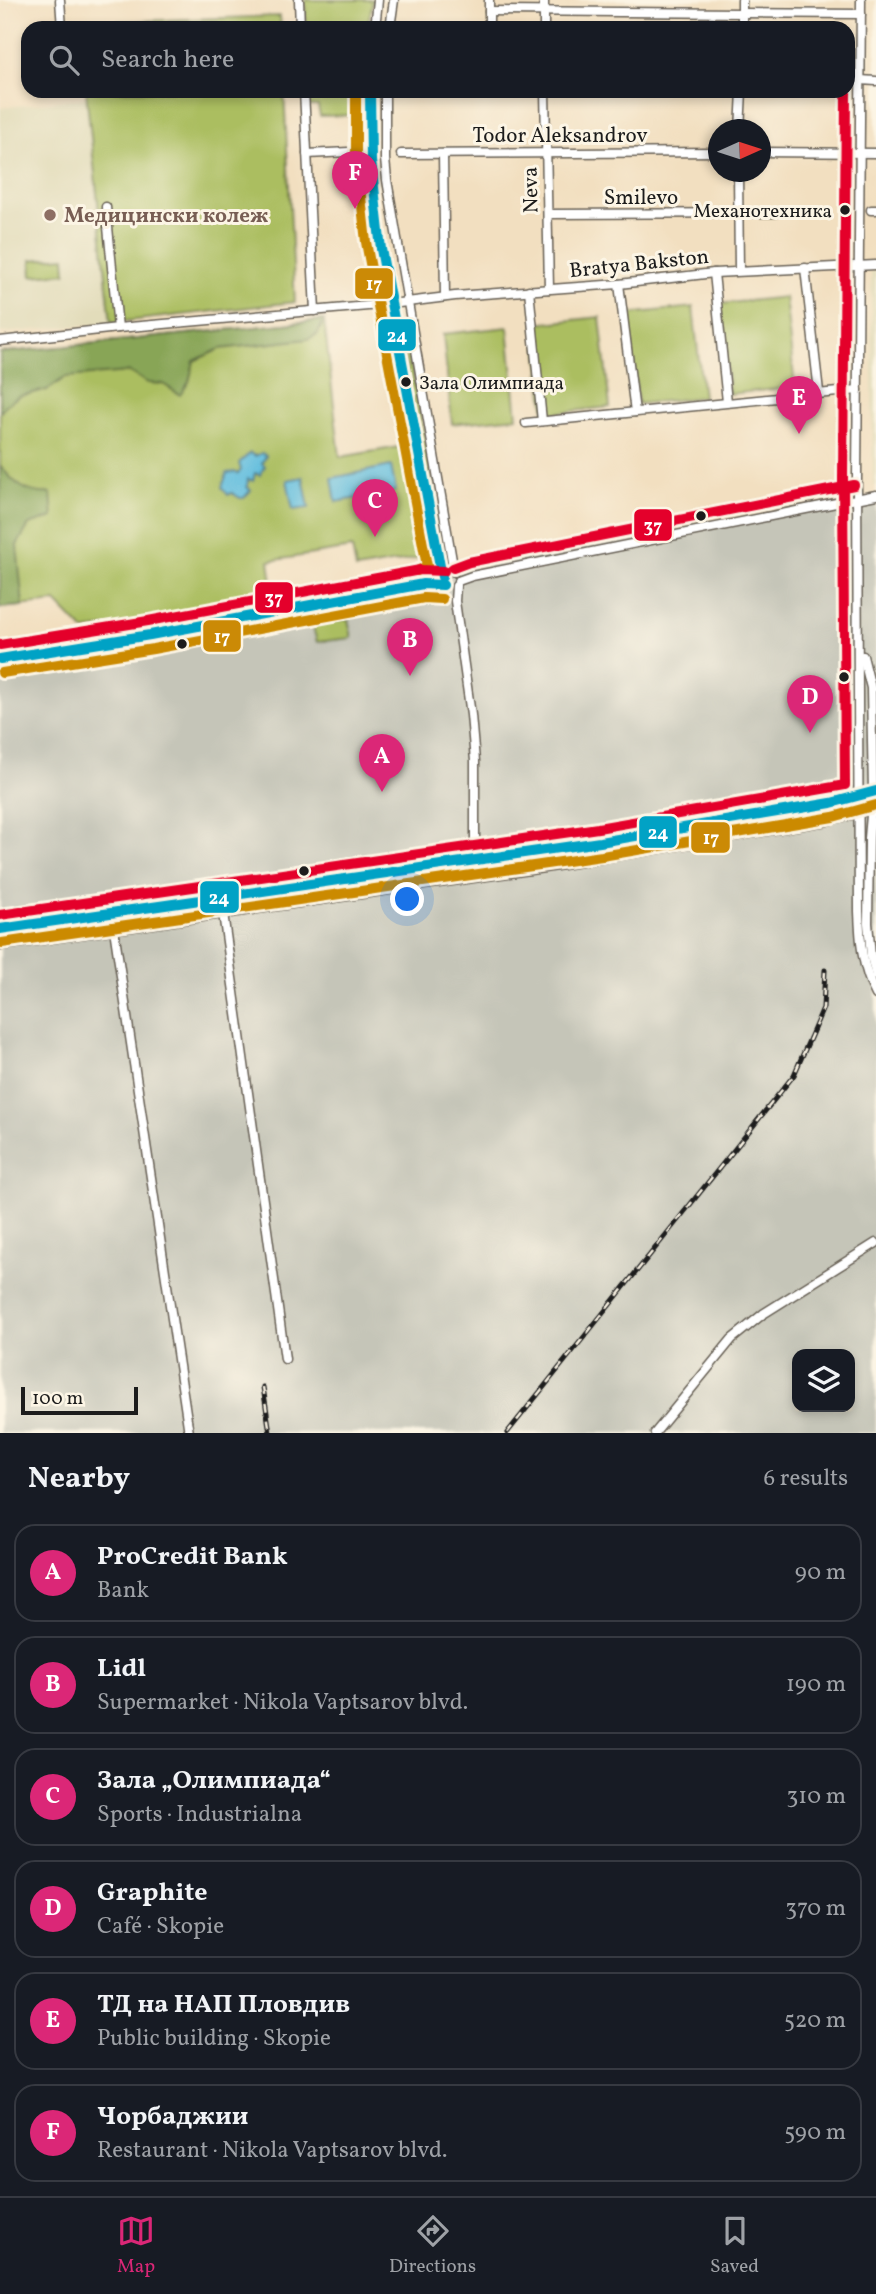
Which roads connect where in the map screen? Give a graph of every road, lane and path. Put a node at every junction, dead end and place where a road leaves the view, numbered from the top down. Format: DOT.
graph roads {
  1 [pos="60,0"];
  2 [pos="299,0"];
  3 [pos="378,0"];
  4 [pos="394,0"];
  5 [pos="489,0"];
  6 [pos="544,0"];
  7 [pos="742,0"];
  8 [pos="861,0"];
  9 [pos="489,11"];
  10 [pos="544,11"];
  11 [pos="742,13"];
  12 [pos="860,14"];
  13 [pos="62,21"];
  14 [pos="300,21"];
  15 [pos="376,21"];
  16 [pos="391,21"];
  17 [pos="489,21"];
  18 [pos="544,21"];
  19 [pos="742,21"];
  20 [pos="860,80"];
  21 [pos="876,81"];
  22 [pos="304,98"];
  23 [pos="370,98"];
  24 [pos="385,98"];
  25 [pos="545,98"];
  26 [pos="742,98"];
  27 [pos="741,119"];
  28 [pos="349,152"];
  29 [pos="546,152"];
  30 [pos="708,152"];
  31 [pos="771,152"];
  32 [pos="859,153"];
  33 [pos="876,153"];
  34 [pos="443,154"];
  35 [pos="307,155"];
  36 [pos="401,155"];
  37 [pos="738,182"];
  38 [pos="106,207"];
  39 [pos="776,213"];
  40 [pos="548,214"];
  41 [pos="738,214"];
  42 [pos="859,265"];
  43 [pos="876,265"];
  44 [pos="805,268"];
  45 [pos="738,271"];
  46 [pos="714,273"];
  47 [pos="619,284"];
  48 [pos="549,289"];
  49 [pos="529,290"];
  50 [pos="445,297"];
  51 [pos="407,302"];
  52 [pos="391,304"];
  53 [pos="315,311"];
  54 [pos="118,328"];
  55 [pos="0,341"];
  56 [pos="858,390"];
  57 [pos="819,392"];
  58 [pos="727,402"];
  59 [pos="635,412"];
  60 [pos="542,421"];
  61 [pos="526,423"];
  62 [pos="876,495"];
  63 [pos="857,499"];
  64 [pos="450,580"];
  65 [pos="859,643"];
  66 [pos="0,659"];
  67 [pos="874,792"];
  68 [pos="859,796"];
  69 [pos="874,808"];
  70 [pos="859,813"];
  71 [pos="475,860"];
  72 [pos="864,911"];
  73 [pos="223,913"];
  74 [pos="0,929"];
  75 [pos="114,929"];
  76 [pos="0,945"];
  77 [pos="876,976"];
  78 [pos="876,995"];
  79 [pos="876,1243"];
  80 [pos="285,1359"];
  81 [pos="189,1433"];
  82 [pos="656,1433"];
  1 -- 13 [label="street"];
  2 -- 14 [label="street"];
  3 -- 15 [label="street"];
  4 -- 16 [label="street"];
  5 -- 9 [label="street"];
  6 -- 10 [label="street"];
  7 -- 11 [label="street"];
  8 -- 12 [label="street"];
  9 -- 10 [label="street"];
  9 -- 17 [label="street"];
  10 -- 11 [label="street"];
  10 -- 18 [label="street"];
  11 -- 12 [label="street"];
  11 -- 19 [label="street"];
  12 -- 20 [label="street"];
  20 -- 21 [label="street"];
  20 -- 32 [label="street"];
  22 -- 35 [label="street"];
  23 -- 52 [label="street"];
  24 -- 51 [label="street"];
  25 -- 29 [label="street, Neva"];
  26 -- 27 [label="street"];
  28 -- 35 [label="street"];
  29 -- 30 [label="street, Todor Aleksandrov"];
  29 -- 34 [label="street, Todor Aleksandrov"];
  29 -- 40 [label="street, Neva"];
  31 -- 32 [label="street"];
  32 -- 33 [label="street"];
  32 -- 42 [label="street"];
  34 -- 36 [label="street, Todor Aleksandrov"];
  34 -- 50 [label="street"];
  35 -- 53 [label="street"];
  37 -- 41 [label="street"];
  38 -- 54 [label="street"];
  39 -- 41 [label="street, Smilevo"];
  40 -- 41 [label="street, Smilevo"];
  40 -- 48 [label="street, Neva"];
  41 -- 45 [label="street"];
  42 -- 43 [label="street, Bratya Bakston"];
  42 -- 44 [label="street, Bratya Bakston"];
  42 -- 56 [label="street"];
  44 -- 45 [label="street, Bratya Bakston"];
  44 -- 57 [label="street"];
  45 -- 46 [label="street, Bratya Bakston"];
  46 -- 47 [label="street, Bratya Bakston"];
  46 -- 58 [label="street"];
  47 -- 48 [label="street, Bratya Bakston"];
  47 -- 59 [label="street"];
  48 -- 49 [label="street, Bratya Bakston"];
  49 -- 50 [label="street, Bratya Bakston"];
  49 -- 60 [label="street"];
  50 -- 51 [label="street, Bratya Bakston"];
  51 -- 52 [label="street, Bratya Bakston"];
  51 -- 64 [label="street"];
  52 -- 53 [label="street"];
  52 -- 64 [label="street"];
  53 -- 54 [label="street"];
  54 -- 55 [label="street"];
  56 -- 57 [label="street"];
  56 -- 63 [label="street"];
  57 -- 58 [label="street"];
  58 -- 59 [label="street"];
  59 -- 60 [label="street"];
  60 -- 61 [label="street"];
  62 -- 63 [label="street"];
  63 -- 64 [label="street"];
  63 -- 65 [label="street"];
  64 -- 66 [label="street"];
  64 -- 71 [label="street"];
  65 -- 67 [label="street"];
  65 -- 68 [label="street"];
  67 -- 68 [label="main road"];
  67 -- 69 [label="street"];
  68 -- 70 [label="street"];
  68 -- 71 [label="main road"];
  69 -- 70 [label="main road"];
  69 -- 72 [label="street"];
  70 -- 72 [label="street"];
  70 -- 73 [label="main road"];
  71 -- 74 [label="main road"];
  72 -- 77 [label="street"];
  72 -- 78 [label="street"];
  73 -- 75 [label="main road"];
  73 -- 80 [label="street"];
  75 -- 76 [label="main road"];
  75 -- 81 [label="street"];
  79 -- 82 [label="street"];
}
